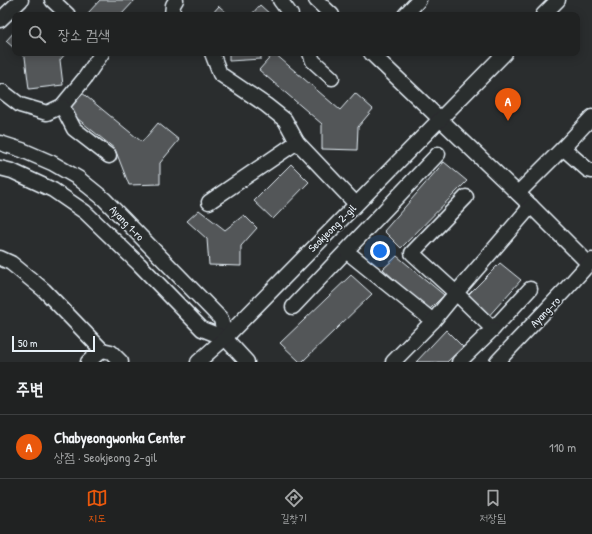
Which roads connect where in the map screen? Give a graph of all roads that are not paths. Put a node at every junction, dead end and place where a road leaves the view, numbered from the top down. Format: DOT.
graph roads {
  1 [pos="21,0"];
  2 [pos="52,0"];
  3 [pos="176,0"];
  4 [pos="280,0"];
  5 [pos="316,0"];
  6 [pos="420,0"];
  7 [pos="558,0"];
  8 [pos="65,12"];
  9 [pos="172,12"];
  10 [pos="289,12"];
  11 [pos="329,12"];
  12 [pos="408,12"];
  13 [pos="546,12"];
  14 [pos="0,20"];
  15 [pos="100,56"];
  16 [pos="213,56"];
  17 [pos="311,56"];
  18 [pos="374,56"];
  19 [pos="502,56"];
  20 [pos="332,78"];
  21 [pos="2,92"];
  22 [pos="62,106"];
  23 [pos="592,117"];
  24 [pos="440,118"];
  25 [pos="297,142"];
  26 [pos="0,143"];
  27 [pos="563,148"];
  28 [pos="438,154"];
  29 [pos="108,156"];
  30 [pos="0,168"];
  31 [pos="592,171"];
  32 [pos="518,193"];
  33 [pos="466,197"];
  34 [pos="210,202"];
  35 [pos="356,204"];
  36 [pos="531,206"];
  37 [pos="346,251"];
  38 [pos="0,258"];
  39 [pos="591,262"];
  40 [pos="530,289"];
  41 [pos="456,293"];
  42 [pos="293,306"];
  43 [pos="433,322"];
  44 [pos="493,328"];
  45 [pos="225,338"];
  46 [pos="102,350"];
  47 [pos="88,362"];
  48 [pos="121,362"];
  49 [pos="198,362"];
  50 [pos="247,362"];
  51 [pos="393,362"];
  52 [pos="459,362"];
  53 [pos="496,362"];
  1 -- 14 [label="street"];
  2 -- 8 [label="street"];
  3 -- 9 [label="street"];
  4 -- 10 [label="street"];
  5 -- 11 [label="street"];
  6 -- 12 [label="street"];
  7 -- 13 [label="street"];
  15 -- 22 [label="street"];
  16 -- 25 [label="street"];
  17 -- 20 [label="street"];
  18 -- 24 [label="street"];
  19 -- 24 [label="street, Seokjeong 2-gil"];
  21 -- 22 [label="street"];
  22 -- 29 [label="street"];
  23 -- 27 [label="street"];
  24 -- 32 [label="street"];
  24 -- 35 [label="street, Seokjeong 2-gil"];
  25 -- 34 [label="street"];
  25 -- 35 [label="street"];
  26 -- 45 [label="street, Ayang 1-ro"];
  27 -- 31 [label="street"];
  27 -- 32 [label="street"];
  28 -- 37 [label="street"];
  30 -- 45 [label="street, Ayang 1-ro"];
  32 -- 36 [label="street"];
  33 -- 41 [label="street"];
  35 -- 45 [label="street, Seokjeong 2-gil"];
  36 -- 39 [label="street"];
  36 -- 41 [label="street"];
  37 -- 42 [label="street"];
  37 -- 43 [label="street"];
  38 -- 46 [label="street"];
  39 -- 53 [label="street, Ayang-ro"];
  40 -- 44 [label="street"];
  41 -- 43 [label="street"];
  41 -- 44 [label="street"];
  43 -- 51 [label="street"];
  44 -- 52 [label="street"];
  45 -- 49 [label="street, Seokjeong 2-gil"];
  45 -- 50 [label="street, Ayang 1-ro"];
  46 -- 47 [label="street"];
  46 -- 48 [label="street"];
}
